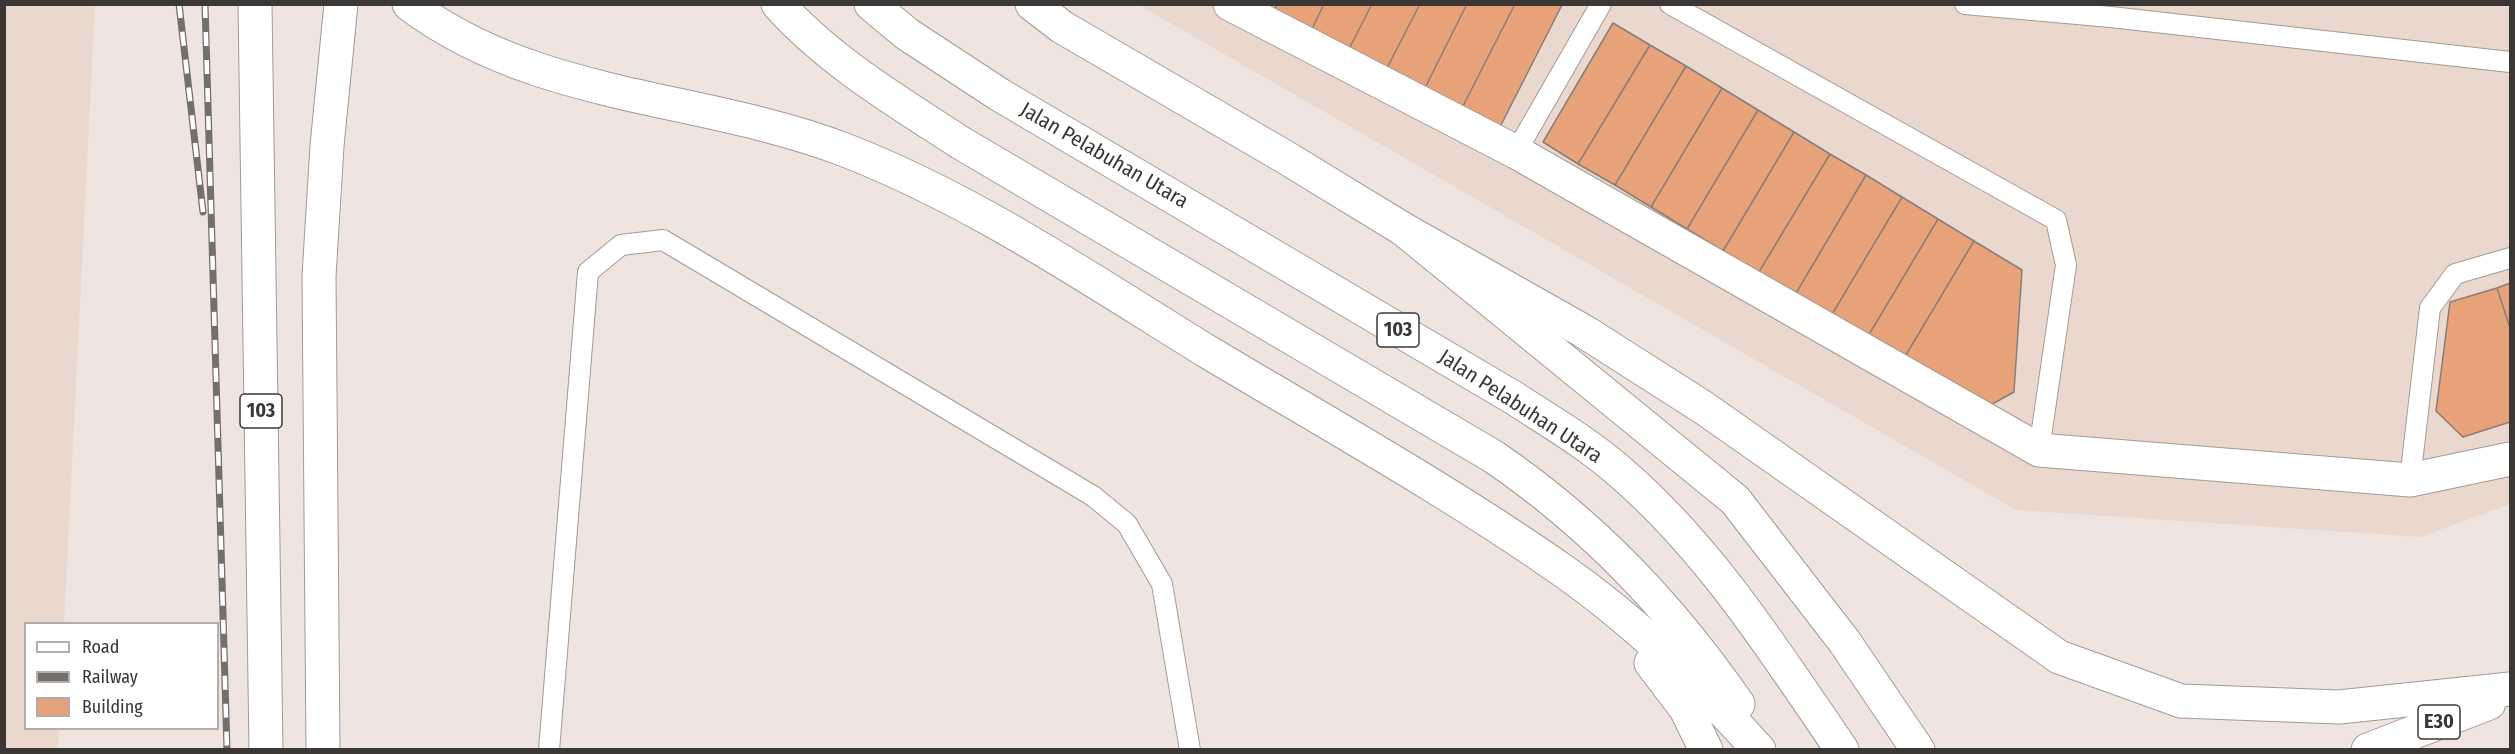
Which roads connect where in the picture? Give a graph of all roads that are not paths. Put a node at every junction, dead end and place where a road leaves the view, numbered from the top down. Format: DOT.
graph roads {
  1 [pos="255,4"];
  2 [pos="409,4"];
  3 [pos="778,4"];
  4 [pos="871,4"];
  5 [pos="1010,4"];
  6 [pos="1032,4"];
  7 [pos="1230,4"];
  8 [pos="1601,4"];
  9 [pos="1670,4"];
  10 [pos="1965,4"];
  11 [pos="2111,10"];
  12 [pos="339,15"];
  13 [pos="1062,27"];
  14 [pos="2511,62"];
  15 [pos="1516,152"];
  16 [pos="1403,229"];
  17 [pos="2511,258"];
  18 [pos="2039,450"];
  19 [pos="2511,459"];
  20 [pos="2410,480"];
  21 [pos="1563,571"];
  22 [pos="2511,689"];
  23 [pos="2511,694"];
  24 [pos="266,750"];
  25 [pos="322,750"];
  26 [pos="549,750"];
  27 [pos="1190,750"];
  28 [pos="1706,750"];
  29 [pos="1759,750"];
  30 [pos="1769,750"];
  31 [pos="1842,750"];
  32 [pos="1918,750"];
  33 [pos="2368,750"];
  1 -- 24 [label="main road, 103"];
  2 -- 21 [label="main road"];
  3 -- 30 [label="main road"];
  4 -- 31 [label="main road, Jalan Pelabuhan Utara / 103"];
  5 -- 13 [label="main road"];
  6 -- 13 [label="main road"];
  7 -- 15 [label="main road"];
  8 -- 15 [label="lane"];
  9 -- 18 [label="lane"];
  10 -- 11 [label="lane"];
  11 -- 14 [label="lane"];
  12 -- 25 [label="main road"];
  13 -- 16 [label="main road"];
  15 -- 18 [label="main road"];
  16 -- 22 [label="main road"];
  16 -- 32 [label="main road"];
  17 -- 20 [label="lane"];
  18 -- 20 [label="main road"];
  19 -- 20 [label="main road"];
  21 -- 28 [label="main road"];
  21 -- 29 [label="main road"];
  23 -- 33 [label="main road, E30"];
  26 -- 27 [label="lane"];
}
